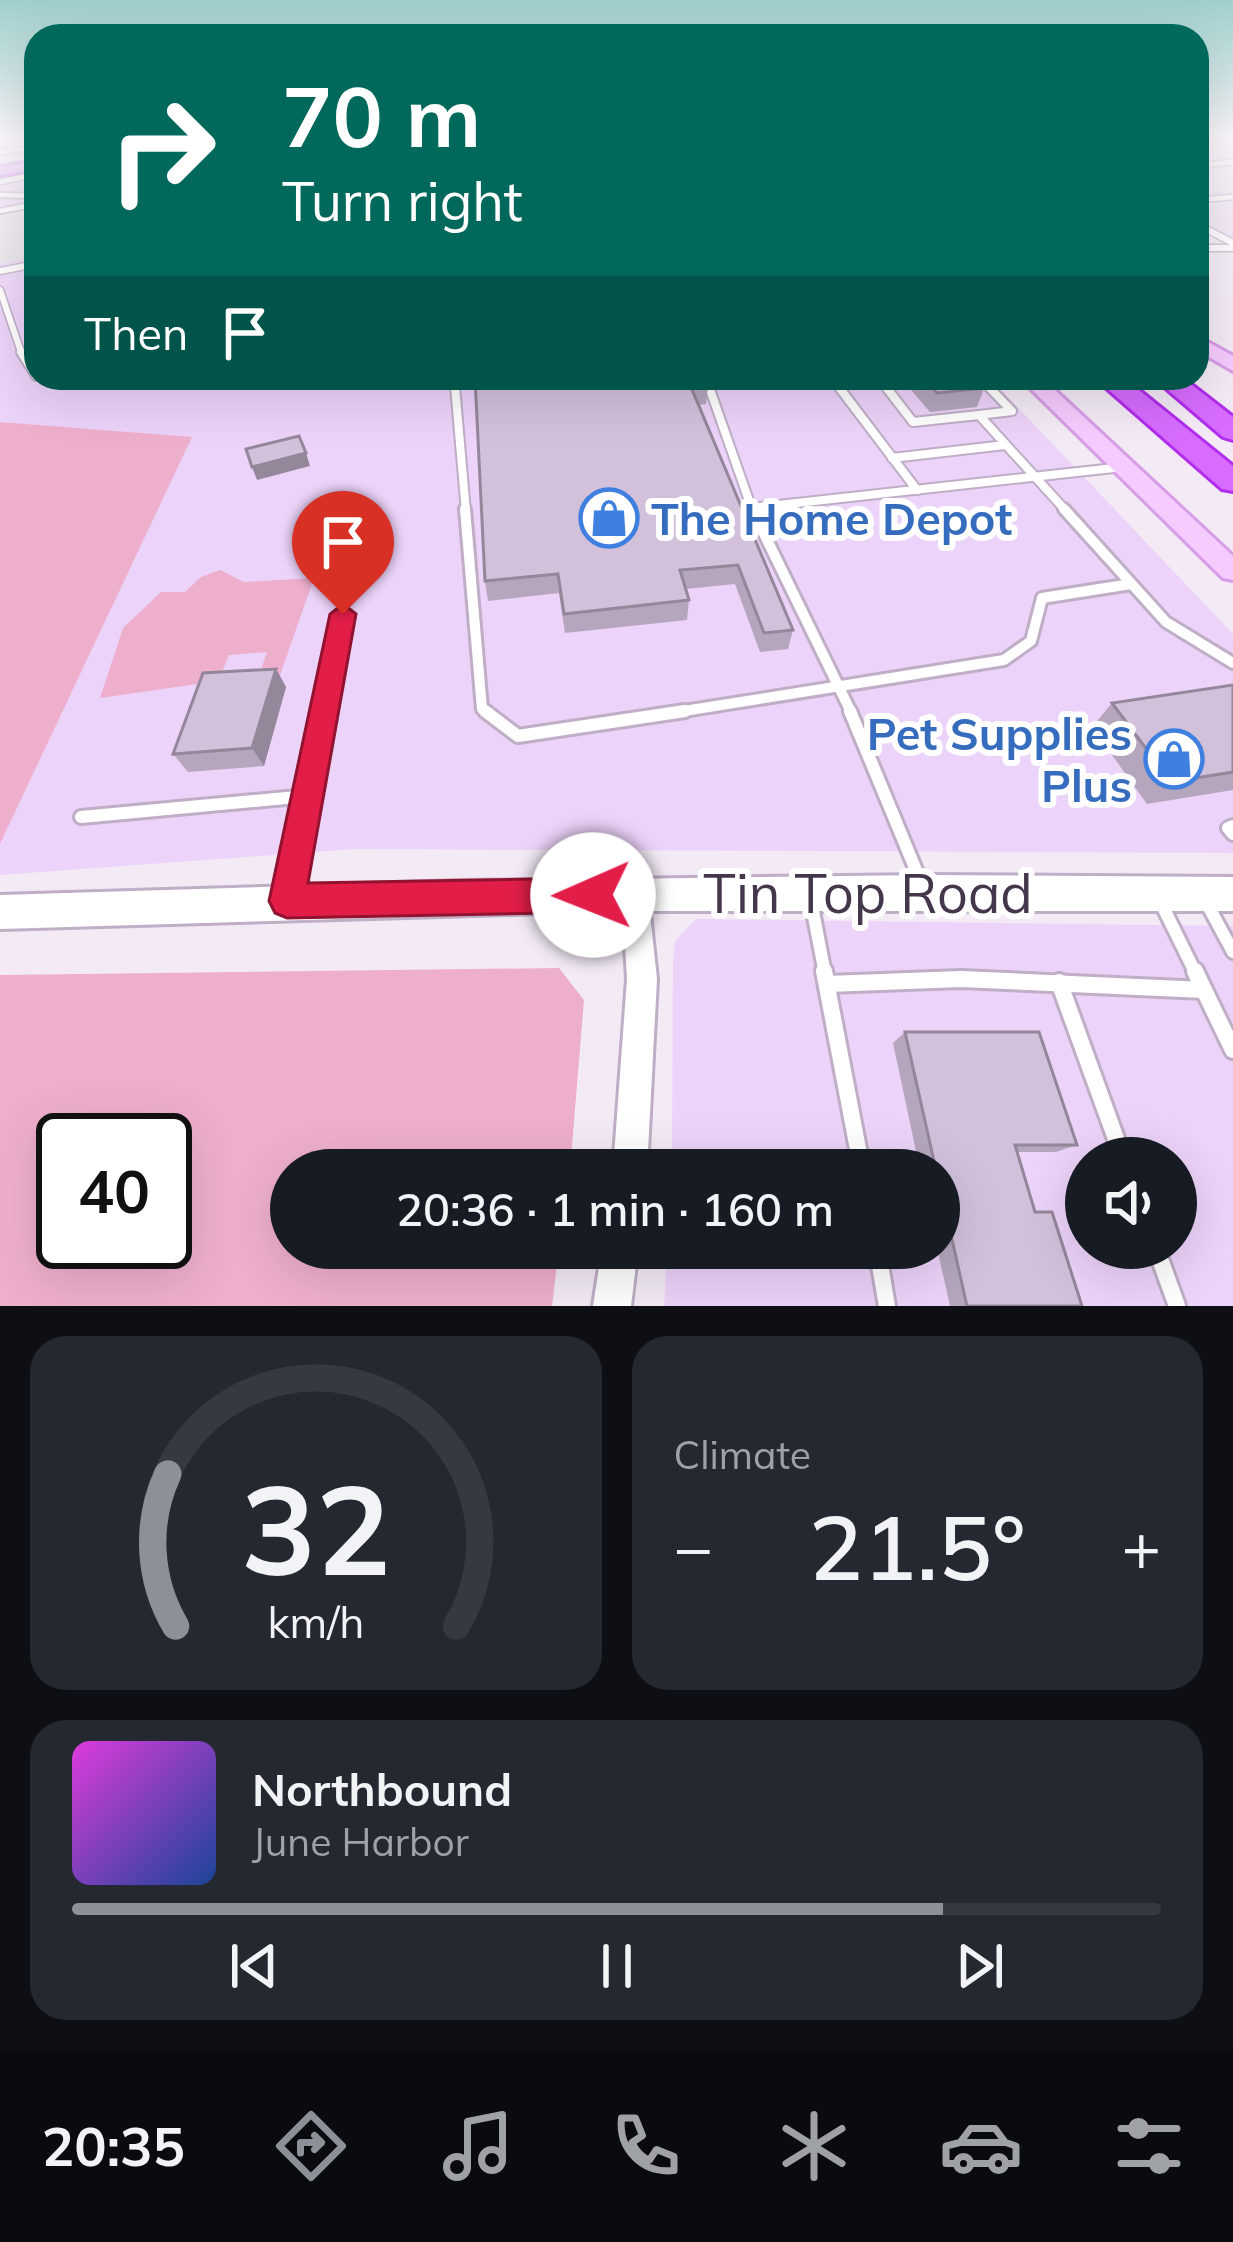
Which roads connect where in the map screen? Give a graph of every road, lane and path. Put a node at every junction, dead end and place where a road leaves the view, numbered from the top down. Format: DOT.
graph roads {
  1 [pos="0,290"];
  2 [pos="24,362"];
  3 [pos="455,390"];
  4 [pos="710,390"];
  5 [pos="841,390"];
  6 [pos="888,390"];
  7 [pos="992,390"];
  8 [pos="1043,390"];
  9 [pos="1122,390"];
  10 [pos="1182,390"];
  11 [pos="980,415"];
  12 [pos="1233,431"];
  13 [pos="1005,446"];
  14 [pos="892,458"];
  15 [pos="1123,467"];
  16 [pos="1032,477"];
  17 [pos="1233,482"];
  18 [pos="917,490"];
  19 [pos="751,508"];
  20 [pos="1233,571"];
  21 [pos="1132,584"];
  22 [pos="343,614"];
  23 [pos="1233,663"];
  24 [pos="842,691"];
  25 [pos="308,796"];
  26 [pos="82,817"];
  27 [pos="924,890"];
  28 [pos="809,892"];
  29 [pos="1156,893"];
  30 [pos="1218,894"];
  31 [pos="635,895"];
  32 [pos="287,901"];
  33 [pos="0,912"];
  34 [pos="1233,952"];
  35 [pos="1059,982"];
  36 [pos="827,984"];
  37 [pos="1204,990"];
  38 [pos="1233,1050"];
  39 [pos="1115,1137"];
  40 [pos="631,1149"];
  41 [pos="858,1149"];
  42 [pos="617,1269"];
  43 [pos="881,1269"];
  44 [pos="1164,1269"];
  45 [pos="612,1306"];
  46 [pos="887,1306"];
  47 [pos="1177,1306"];
  1 -- 2 [label="lane"];
  3 -- 24 [label="lane"];
  4 -- 19 [label="lane"];
  5 -- 14 [label="lane"];
  6 -- 11 [label="lane"];
  7 -- 11 [label="lane"];
  8 -- 15 [label="main road"];
  9 -- 17 [label="highway"];
  10 -- 12 [label="highway"];
  11 -- 13 [label="lane"];
  13 -- 14 [label="lane"];
  13 -- 16 [label="lane"];
  14 -- 18 [label="lane"];
  15 -- 16 [label="lane"];
  15 -- 20 [label="main road"];
  16 -- 18 [label="lane"];
  16 -- 21 [label="lane"];
  18 -- 19 [label="lane"];
  19 -- 24 [label="lane"];
  21 -- 23 [label="lane"];
  21 -- 24 [label="lane"];
  22 -- 25 [label="lane"];
  24 -- 27 [label="lane"];
  25 -- 26 [label="lane"];
  25 -- 32 [label="lane"];
  27 -- 28 [label="street, Tin Top Road"];
  27 -- 29 [label="street, Tin Top Road"];
  28 -- 31 [label="street, Tin Top Road"];
  28 -- 36 [label="lane"];
  29 -- 30 [label="street, Tin Top Road"];
  29 -- 37 [label="lane"];
  30 -- 34 [label="lane"];
  31 -- 32 [label="street, Tin Top Road"];
  31 -- 40 [label="street"];
  32 -- 33 [label="street, Tin Top Road"];
  35 -- 36 [label="lane"];
  35 -- 37 [label="lane"];
  35 -- 39 [label="lane"];
  36 -- 41 [label="lane"];
  37 -- 38 [label="lane"];
  42 -- 45 [label="street"];
  43 -- 46 [label="lane"];
  44 -- 47 [label="lane"];
}
